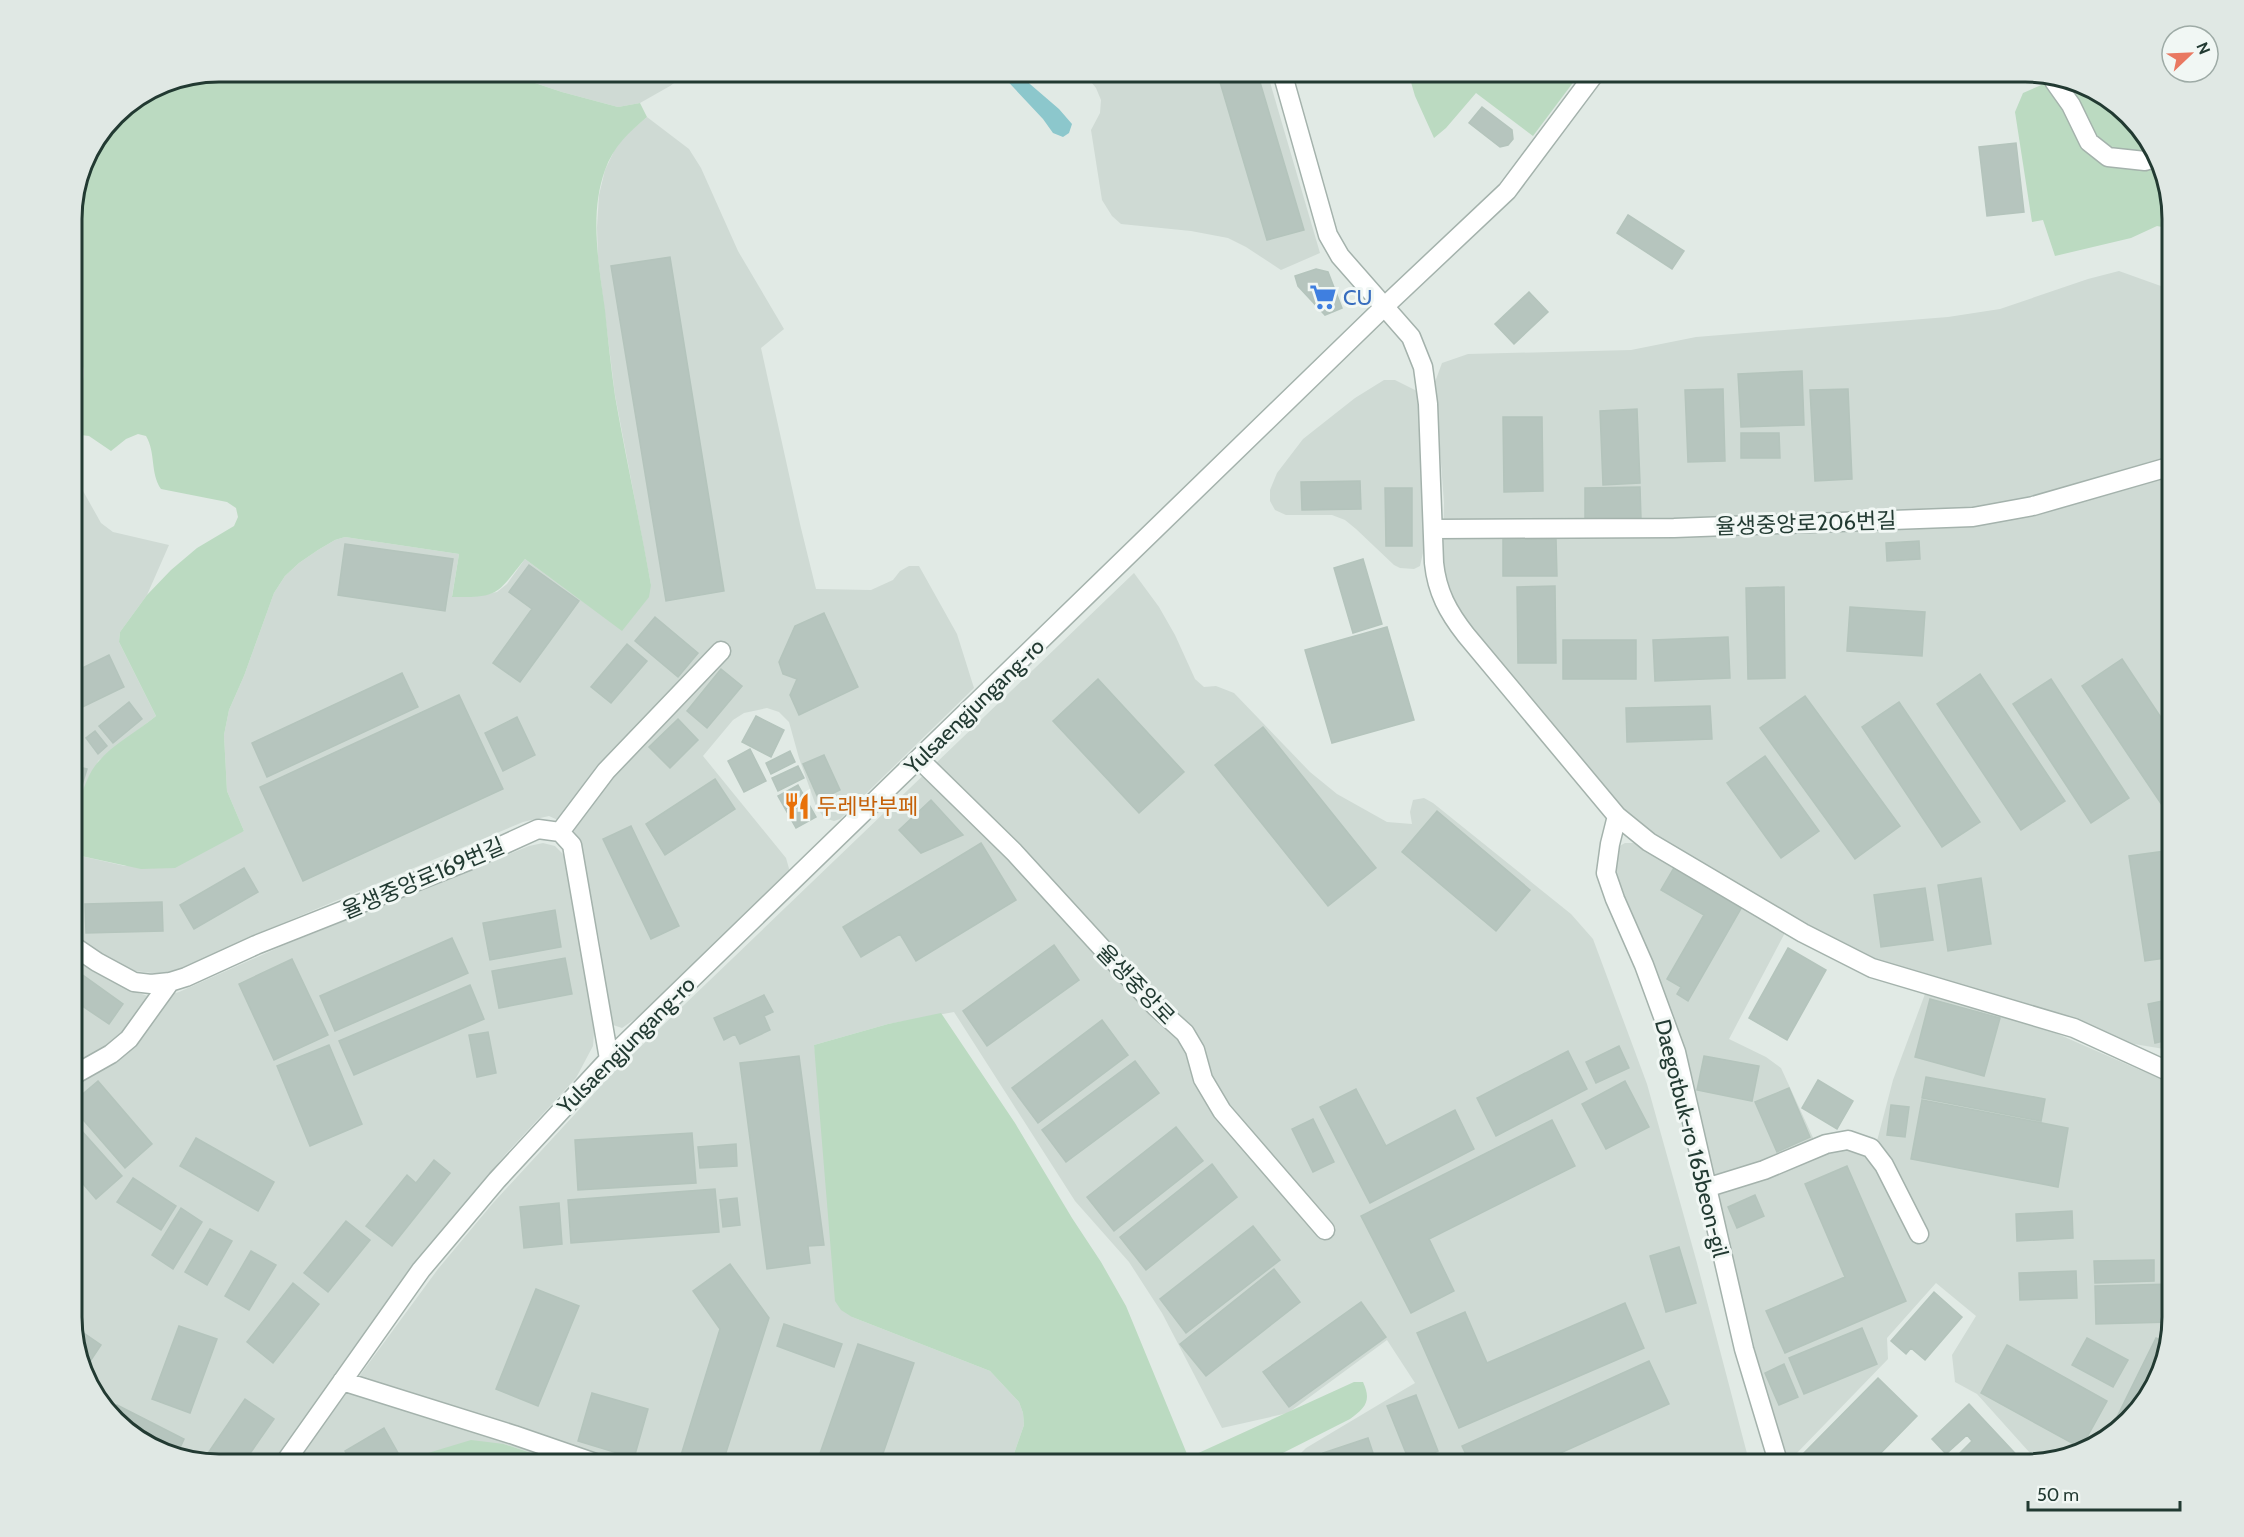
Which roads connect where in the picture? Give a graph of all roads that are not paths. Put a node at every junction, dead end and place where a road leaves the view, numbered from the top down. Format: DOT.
graph roads {
  1 [pos="1285,83"];
  2 [pos="1588,83"];
  3 [pos="2058,87"];
  4 [pos="2147,160"];
  5 [pos="1385,306"];
  6 [pos="2162,469"];
  7 [pos="1434,529"];
  8 [pos="722,651"];
  9 [pos="919,759"];
  10 [pos="1617,816"];
  11 [pos="560,831"];
  12 [pos="83,952"];
  13 [pos="170,982"];
  14 [pos="609,1059"];
  15 [pos="2162,1068"];
  16 [pos="83,1070"];
  17 [pos="1706,1188"];
  18 [pos="1325,1230"];
  19 [pos="1919,1234"];
  20 [pos="342,1381"];
  21 [pos="291,1454"];
  22 [pos="569,1454"];
  23 [pos="1772,1454"];
  1 -- 5 [label="street"];
  2 -- 5 [label="street, Yulsaengjungang-ro"];
  3 -- 4 [label="street"];
  5 -- 7 [label="street"];
  5 -- 9 [label="street, Yulsaengjungang-ro"];
  6 -- 7 [label="street, 율생중앙로206번길"];
  7 -- 10 [label="street"];
  8 -- 11 [label="street"];
  9 -- 14 [label="street, Yulsaengjungang-ro"];
  9 -- 18 [label="street, 율생중앙로"];
  10 -- 15 [label="street"];
  10 -- 17 [label="street, Daegotbuk-ro 165beon-gil"];
  11 -- 13 [label="street, 율생중앙로169번길"];
  11 -- 14 [label="street"];
  12 -- 13 [label="street, 율생중앙로169번길"];
  13 -- 16 [label="street"];
  14 -- 20 [label="street, Yulsaengjungang-ro"];
  17 -- 19 [label="street"];
  17 -- 23 [label="street, Daegotbuk-ro 165beon-gil"];
  20 -- 21 [label="street, Yulsaengjungang-ro"];
  20 -- 22 [label="street"];
}
